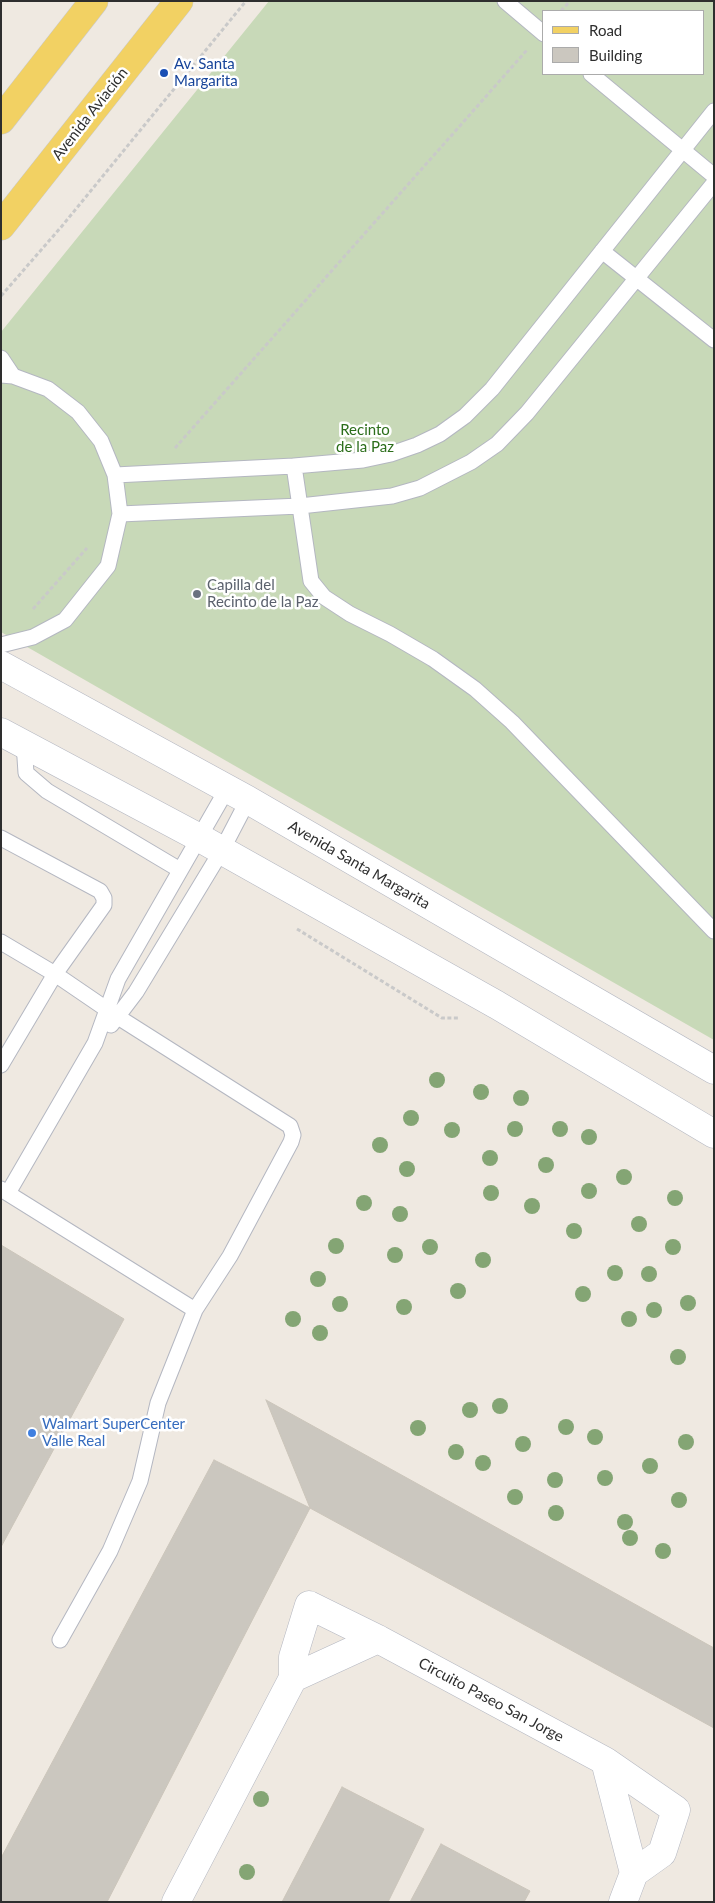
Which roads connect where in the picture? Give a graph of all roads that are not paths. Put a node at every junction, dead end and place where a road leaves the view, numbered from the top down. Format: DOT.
graph roads {
  1 [pos="94,1"];
  2 [pos="178,1"];
  3 [pos="505,1"];
  4 [pos="542,32"];
  5 [pos="592,75"];
  6 [pos="714,111"];
  7 [pos="1,120"];
  8 [pos="682,150"];
  9 [pos="714,176"];
  10 [pos="714,183"];
  11 [pos="1,226"];
  12 [pos="602,251"];
  13 [pos="636,279"];
  14 [pos="714,340"];
  15 [pos="1,358"];
  16 [pos="7,376"];
  17 [pos="294,466"];
  18 [pos="115,475"];
  19 [pos="300,506"];
  20 [pos="120,514"];
  21 [pos="1,645"];
  22 [pos="1,665"];
  23 [pos="13,738"];
  24 [pos="238,794"];
  25 [pos="198,837"];
  26 [pos="1,838"];
  27 [pos="222,850"];
  28 [pos="180,870"];
  29 [pos="714,931"];
  30 [pos="1,942"];
  31 [pos="55,974"];
  32 [pos="112,1014"];
  33 [pos="1,1065"];
  34 [pos="714,1070"];
  35 [pos="714,1134"];
  36 [pos="4,1191"];
  37 [pos="194,1310"];
  38 [pos="378,1639"];
  39 [pos="60,1640"];
  40 [pos="293,1678"];
  41 [pos="605,1761"];
  42 [pos="634,1873"];
  43 [pos="176,1902"];
  44 [pos="623,1902"];
  1 -- 7 [label="main road"];
  2 -- 11 [label="main road, Avenida Aviación"];
  3 -- 4 [label="lane"];
  5 -- 8 [label="lane"];
  6 -- 8 [label="lane"];
  8 -- 9 [label="lane"];
  8 -- 12 [label="lane"];
  10 -- 13 [label="lane"];
  12 -- 13 [label="lane"];
  12 -- 17 [label="lane"];
  13 -- 14 [label="lane"];
  13 -- 19 [label="lane"];
  15 -- 16 [label="lane"];
  16 -- 18 [label="lane"];
  17 -- 18 [label="lane"];
  17 -- 19 [label="lane"];
  18 -- 20 [label="lane"];
  19 -- 20 [label="lane"];
  19 -- 29 [label="lane"];
  20 -- 21 [label="lane"];
  22 -- 24 [label="main road, Avenida Santa Margarita"];
  23 -- 25 [label="main road"];
  23 -- 28 [label="lane"];
  24 -- 25 [label="lane"];
  24 -- 27 [label="lane"];
  24 -- 34 [label="main road, Avenida Santa Margarita"];
  25 -- 27 [label="main road"];
  25 -- 28 [label="lane"];
  26 -- 31 [label="lane"];
  27 -- 32 [label="lane"];
  27 -- 35 [label="main road"];
  28 -- 32 [label="lane"];
  30 -- 31 [label="lane"];
  31 -- 32 [label="lane"];
  31 -- 33 [label="lane"];
  32 -- 36 [label="lane"];
  32 -- 37 [label="lane"];
  36 -- 37 [label="lane"];
  37 -- 39 [label="lane"];
  38 -- 40 [label="main road"];
  38 -- 40 [label="main road, Circuito Paseo San Jorge"];
  38 -- 41 [label="main road, Circuito Paseo San Jorge"];
  40 -- 43 [label="main road, Circuito Paseo San Jorge"];
  41 -- 42 [label="main road"];
  41 -- 42 [label="main road, Circuito Paseo San Jorge"];
  42 -- 44 [label="main road"];
}
